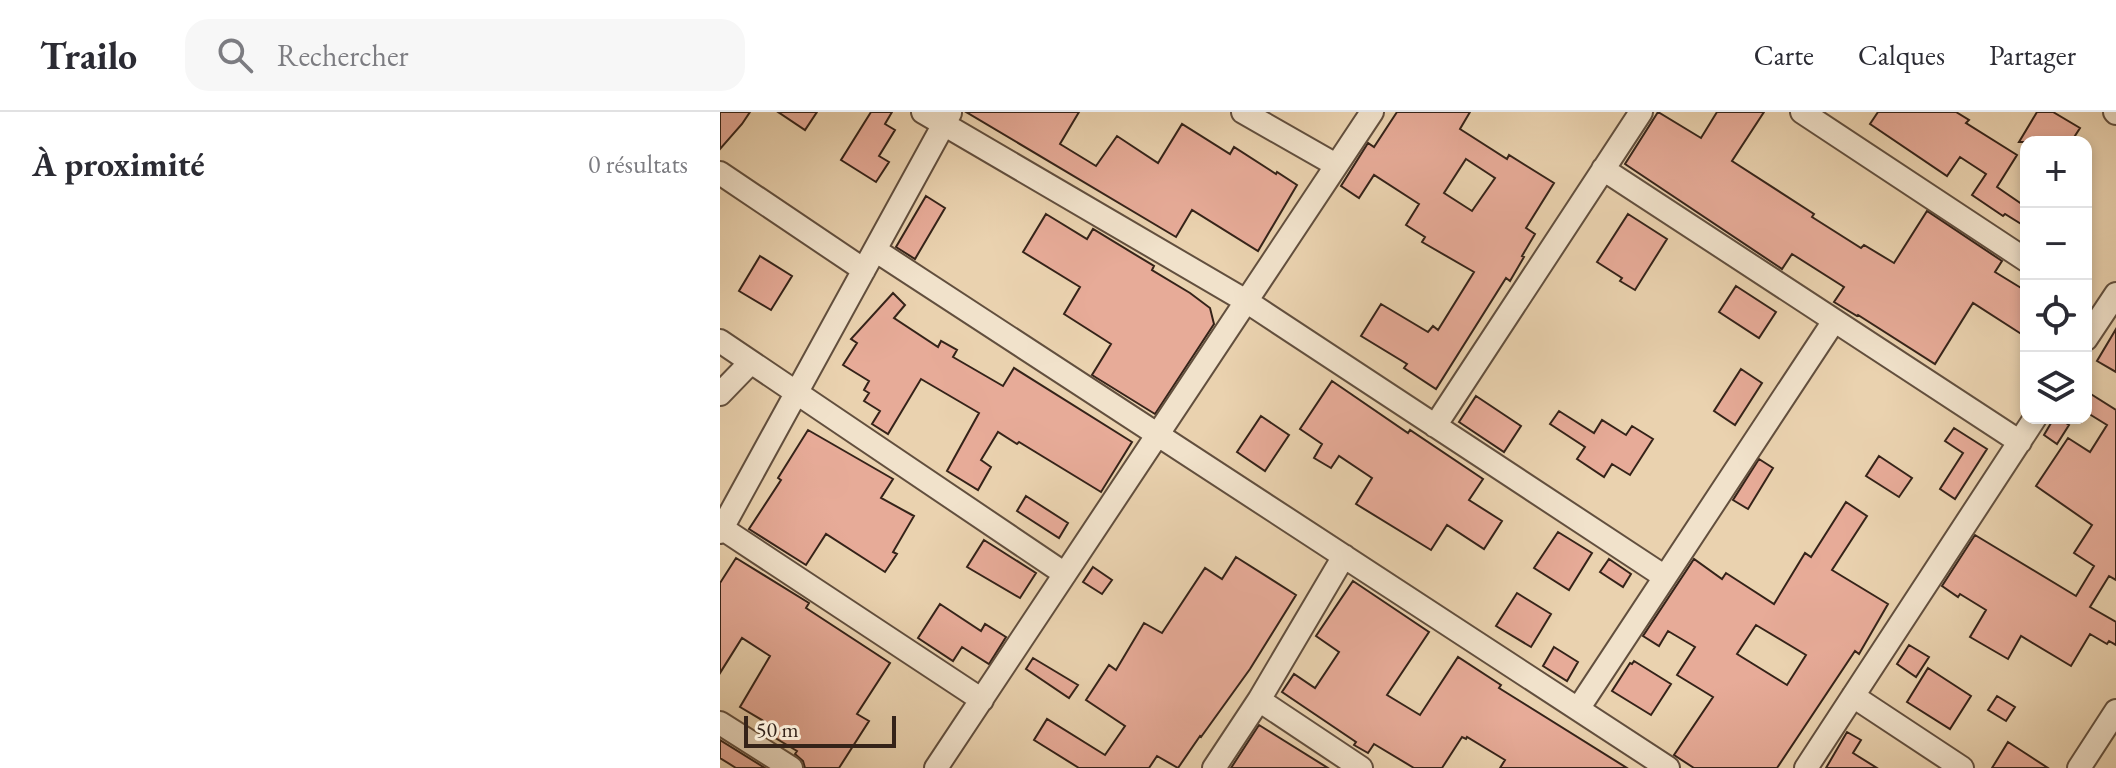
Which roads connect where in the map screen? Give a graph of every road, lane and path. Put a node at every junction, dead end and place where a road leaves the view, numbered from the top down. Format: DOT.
graph roads {
  1 [pos="923,112"];
  2 [pos="1243,112"];
  3 [pos="1372,112"];
  4 [pos="1641,112"];
  5 [pos="1802,112"];
  6 [pos="947,119"];
  7 [pos="1336,165"];
  8 [pos="1603,169"];
  9 [pos="720,173"];
  10 [pos="2020,256"];
  11 [pos="870,260"];
  12 [pos="1246,301"];
  13 [pos="2106,306"];
  14 [pos="1834,321"];
  15 [pos="2092,329"];
  16 [pos="720,341"];
  17 [pos="751,362"];
  18 [pos="797,392"];
  19 [pos="720,394"];
  20 [pos="2031,424"];
  21 [pos="1435,426"];
  22 [pos="1158,434"];
  23 [pos="2020,442"];
  24 [pos="721,529"];
  25 [pos="1344,556"];
  26 [pos="1065,574"];
  27 [pos="1665,577"];
  28 [pos="1853,696"];
  29 [pos="982,700"];
  30 [pos="1259,700"];
  31 [pos="1578,709"];
  32 [pos="2116,711"];
  33 [pos="720,723"];
  34 [pos="791,768"];
  35 [pos="936,768"];
  36 [pos="1214,768"];
  37 [pos="1361,768"];
  38 [pos="1668,768"];
  39 [pos="1806,768"];
  40 [pos="1962,768"];
  41 [pos="2079,768"];
  1 -- 6 [label="street"];
  2 -- 7 [label="street"];
  3 -- 7 [label="street"];
  4 -- 8 [label="street"];
  5 -- 10 [label="street"];
  6 -- 11 [label="street"];
  6 -- 12 [label="street"];
  7 -- 12 [label="street"];
  8 -- 14 [label="street"];
  8 -- 21 [label="street"];
  9 -- 11 [label="street"];
  11 -- 18 [label="street"];
  11 -- 22 [label="street"];
  12 -- 21 [label="street"];
  12 -- 22 [label="street"];
  13 -- 15 [label="street"];
  14 -- 23 [label="street"];
  14 -- 27 [label="street"];
  16 -- 17 [label="street"];
  17 -- 18 [label="street"];
  17 -- 19 [label="street"];
  18 -- 24 [label="street"];
  18 -- 26 [label="street"];
  20 -- 23 [label="street"];
  21 -- 27 [label="street"];
  22 -- 25 [label="street"];
  22 -- 26 [label="street"];
  23 -- 28 [label="street"];
  24 -- 29 [label="street"];
  25 -- 30 [label="street"];
  25 -- 31 [label="street"];
  26 -- 29 [label="street"];
  27 -- 31 [label="street"];
  28 -- 39 [label="street"];
  28 -- 40 [label="street"];
  29 -- 35 [label="street"];
  30 -- 36 [label="street"];
  30 -- 37 [label="street"];
  31 -- 38 [label="street"];
  32 -- 41 [label="street"];
  33 -- 34 [label="street"];
}
